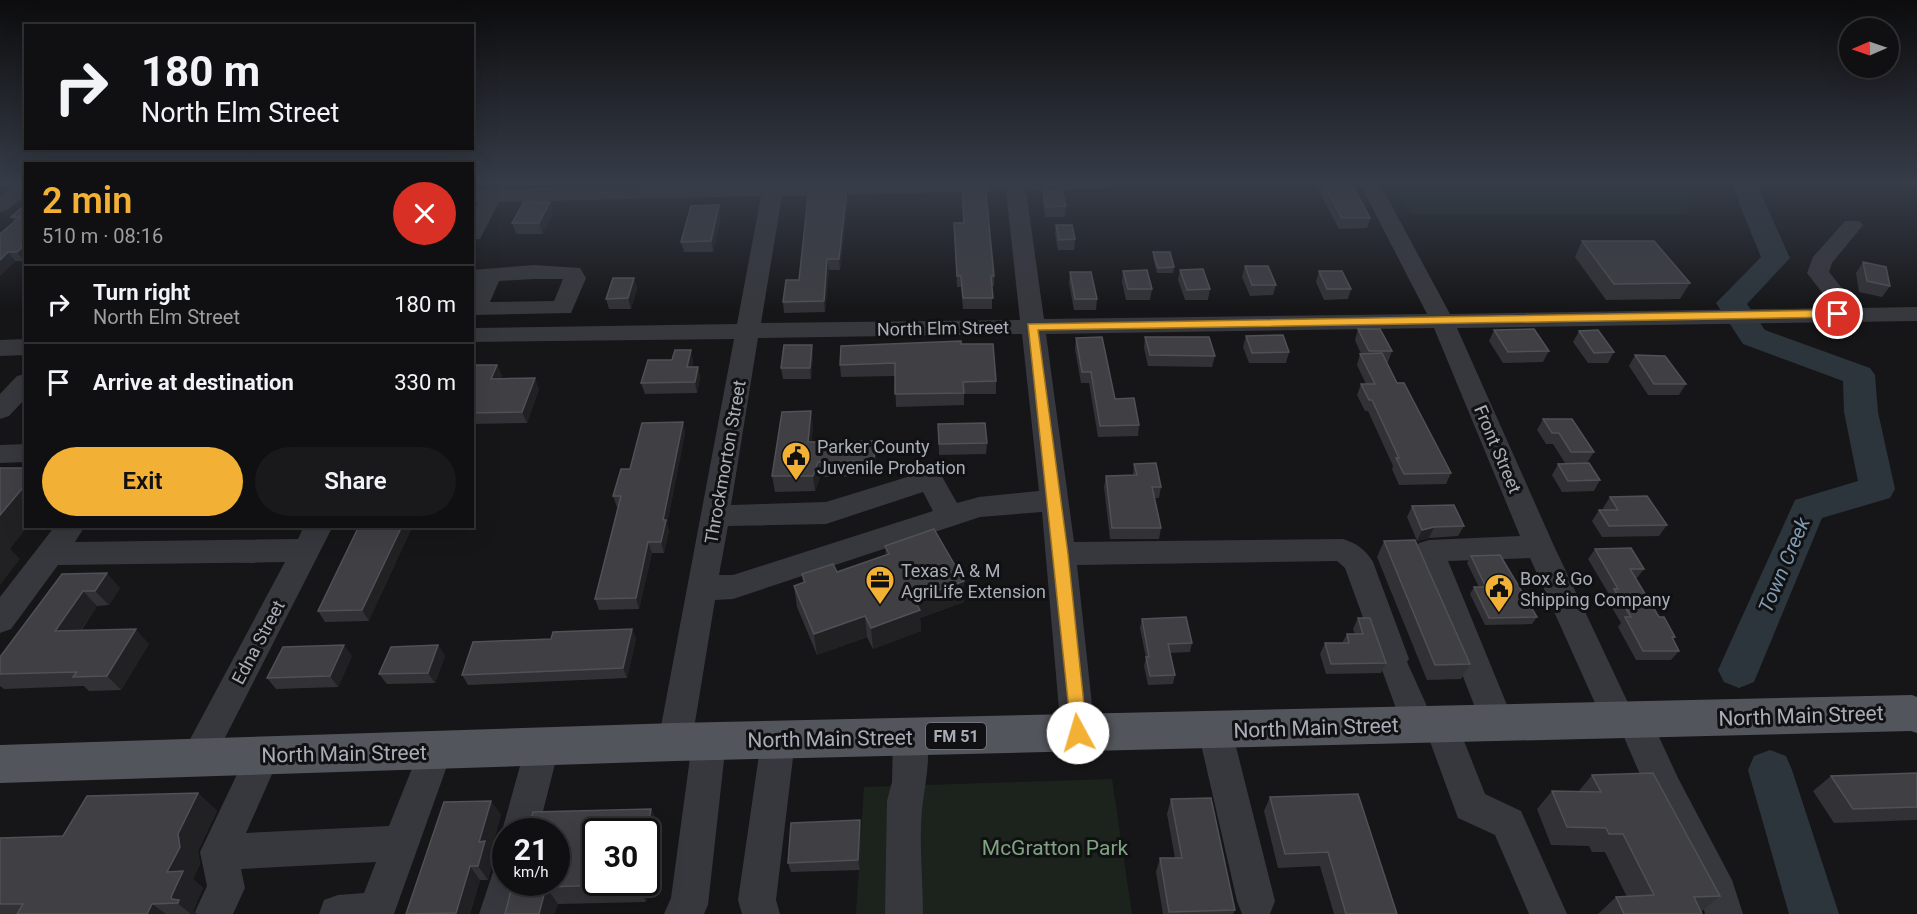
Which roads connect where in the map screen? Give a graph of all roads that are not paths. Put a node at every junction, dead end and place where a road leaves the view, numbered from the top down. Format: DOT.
graph roads {
  1 [pos="766,225"];
  2 [pos="1020,225"];
  3 [pos="1392,225"];
  4 [pos="1852,225"];
  5 [pos="481,277"];
  6 [pos="562,308"];
  7 [pos="1851,314"];
  8 [pos="1917,314"];
  9 [pos="1443,322"];
  10 [pos="1032,327"];
  11 [pos="748,330"];
  12 [pos="551,334"];
  13 [pos="474,335"];
  14 [pos="24,347"];
  15 [pos="0,348"];
  16 [pos="24,384"];
  17 [pos="0,410"];
  18 [pos="24,453"];
  19 [pos="0,454"];
  20 [pos="0,476"];
  21 [pos="24,476"];
  22 [pos="1054,500"];
  23 [pos="715,516"];
  24 [pos="951,519"];
  25 [pos="70,528"];
  26 [pos="313,538"];
  27 [pos="1539,546"];
  28 [pos="50,554"];
  29 [pos="1061,554"];
  30 [pos="702,588"];
  31 [pos="3,612"];
  32 [pos="1915,712"];
  33 [pos="1627,721"];
  34 [pos="1497,722"];
  35 [pos="1429,725"];
  36 [pos="1215,730"];
  37 [pos="1078,733"];
  38 [pos="910,738"];
  39 [pos="778,741"];
  40 [pos="692,742"];
  41 [pos="542,748"];
  42 [pos="435,752"];
  43 [pos="263,756"];
  44 [pos="196,758"];
  45 [pos="0,765"];
  46 [pos="523,818"];
  47 [pos="402,843"];
  48 [pos="219,852"];
  49 [pos="503,896"];
  50 [pos="1256,901"];
  51 [pos="376,913"];
  52 [pos="213,914"];
  53 [pos="338,914"];
  54 [pos="498,914"];
  55 [pos="683,914"];
  56 [pos="761,914"];
  57 [pos="904,914"];
  58 [pos="1548,914"];
  59 [pos="1724,914"];
  1 -- 11 [label="street, Throckmorton Street"];
  2 -- 10 [label="street"];
  3 -- 9 [label="street, Front Street"];
  4 -- 7 [label="street"];
  5 -- 6 [label="street"];
  5 -- 6 [label="street"];
  6 -- 12 [label="street"];
  7 -- 8 [label="street, North Elm Street"];
  7 -- 9 [label="street, North Elm Street"];
  9 -- 10 [label="street, North Elm Street"];
  9 -- 27 [label="street, Front Street"];
  10 -- 11 [label="street, North Elm Street"];
  10 -- 22 [label="street"];
  11 -- 12 [label="street, North Elm Street"];
  11 -- 23 [label="street, Throckmorton Street"];
  12 -- 13 [label="street, North Elm Street"];
  14 -- 15 [label="street"];
  16 -- 17 [label="street"];
  18 -- 19 [label="street"];
  20 -- 21 [label="street"];
  22 -- 24 [label="street"];
  22 -- 29 [label="street"];
  23 -- 24 [label="street"];
  23 -- 30 [label="street, Throckmorton Street"];
  24 -- 30 [label="street"];
  25 -- 28 [label="street"];
  26 -- 28 [label="street"];
  26 -- 44 [label="street, Edna Street"];
  27 -- 33 [label="street, Front Street"];
  27 -- 34 [label="street"];
  28 -- 31 [label="street"];
  29 -- 35 [label="street"];
  29 -- 37 [label="street"];
  30 -- 40 [label="street, Throckmorton Street"];
  32 -- 33 [label="main road, North Main Street / FM 51"];
  33 -- 34 [label="main road, North Main Street / FM 51"];
  33 -- 59 [label="street, Front Street"];
  34 -- 35 [label="main road, North Main Street / FM 51"];
  35 -- 36 [label="main road, North Main Street / FM 51"];
  35 -- 58 [label="street"];
  36 -- 37 [label="main road, North Main Street / FM 51"];
  36 -- 50 [label="street"];
  37 -- 38 [label="main road, North Main Street / FM 51"];
  38 -- 39 [label="main road, North Main Street / FM 51"];
  38 -- 57 [label="street"];
  39 -- 40 [label="main road, North Main Street / FM 51"];
  39 -- 56 [label="street"];
  40 -- 41 [label="main road, North Main Street / FM 51"];
  40 -- 55 [label="street, Throckmorton Street"];
  41 -- 42 [label="main road, North Main Street / FM 51"];
  41 -- 46 [label="street"];
  42 -- 43 [label="main road, North Main Street / FM 51"];
  42 -- 47 [label="street"];
  43 -- 44 [label="main road, North Main Street / FM 51"];
  43 -- 48 [label="street"];
  44 -- 45 [label="main road, North Main Street / FM 51"];
  47 -- 48 [label="street"];
  47 -- 51 [label="street"];
  48 -- 52 [label="street"];
  49 -- 54 [label="street"];
  51 -- 53 [label="street"];
}
